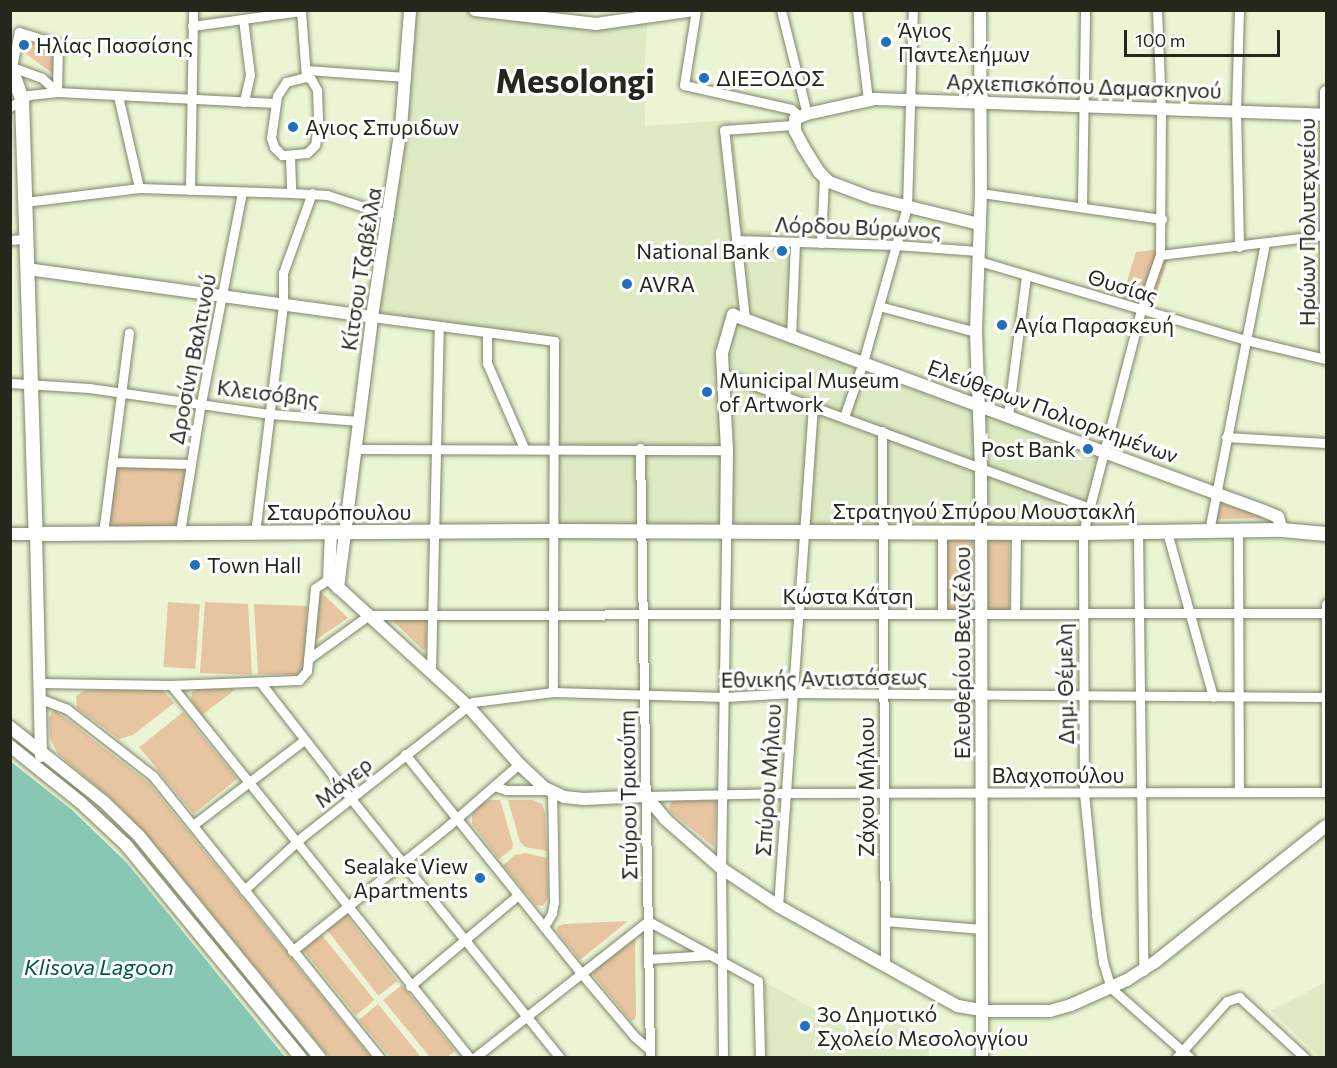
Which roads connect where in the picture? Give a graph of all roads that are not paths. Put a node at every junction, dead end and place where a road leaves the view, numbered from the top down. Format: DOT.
graph roads {
  1 [pos="193,10"];
  2 [pos="410,10"];
  3 [pos="475,10"];
  4 [pos="695,10"];
  5 [pos="781,10"];
  6 [pos="857,10"];
  7 [pos="913,10"];
  8 [pos="980,10"];
  9 [pos="1085,10"];
  10 [pos="1157,10"];
  11 [pos="1239,10"];
  12 [pos="510,12"];
  13 [pos="543,14"];
  14 [pos="643,14"];
  15 [pos="573,16"];
  16 [pos="243,19"];
  17 [pos="192,26"];
  18 [pos="11,67"];
  19 [pos="306,74"];
  20 [pos="406,76"];
  21 [pos="57,92"];
  22 [pos="1326,92"];
  23 [pos="118,96"];
  24 [pos="868,99"];
  25 [pos="910,99"];
  26 [pos="192,100"];
  27 [pos="244,102"];
  28 [pos="16,103"];
  29 [pos="275,103"];
  30 [pos="980,104"];
  31 [pos="1083,107"];
  32 [pos="1161,108"];
  33 [pos="1236,111"];
  34 [pos="1326,115"];
  35 [pos="800,118"];
  36 [pos="290,156"];
  37 [pos="824,178"];
  38 [pos="139,188"];
  39 [pos="190,190"];
  40 [pos="242,193"];
  41 [pos="291,193"];
  42 [pos="312,193"];
  43 [pos="981,193"];
  44 [pos="25,202"];
  45 [pos="1082,206"];
  46 [pos="907,207"];
  47 [pos="389,215"];
  48 [pos="1162,219"];
  49 [pos="979,224"];
  50 [pos="1325,236"];
  51 [pos="26,239"];
  52 [pos="10,240"];
  53 [pos="736,240"];
  54 [pos="795,243"];
  55 [pos="820,243"];
  56 [pos="1265,244"];
  57 [pos="896,245"];
  58 [pos="1239,247"];
  59 [pos="1160,255"];
  60 [pos="979,256"];
  61 [pos="27,269"];
  62 [pos="1026,276"];
  63 [pos="222,296"];
  64 [pos="284,304"];
  65 [pos="879,306"];
  66 [pos="1141,310"];
  67 [pos="372,317"];
  68 [pos="739,317"];
  69 [pos="439,328"];
  70 [pos="976,332"];
  71 [pos="129,333"];
  72 [pos="487,334"];
  73 [pos="791,338"];
  74 [pos="1246,340"];
  75 [pos="1326,351"];
  76 [pos="1326,359"];
  77 [pos="863,362"];
  78 [pos="721,373"];
  79 [pos="10,383"];
  80 [pos="31,383"];
  81 [pos="121,393"];
  82 [pos="201,403"];
  83 [pos="978,404"];
  84 [pos="813,406"];
  85 [pos="270,414"];
  86 [pos="1008,415"];
  87 [pos="844,417"];
  88 [pos="359,421"];
  89 [pos="882,431"];
  90 [pos="1226,437"];
  91 [pos="1326,443"];
  92 [pos="434,448"];
  93 [pos="524,448"];
  94 [pos="552,448"];
  95 [pos="640,448"];
  96 [pos="355,449"];
  97 [pos="727,450"];
  98 [pos="1104,452"];
  99 [pos="112,462"];
  100 [pos="191,464"];
  101 [pos="981,467"];
  102 [pos="1218,493"];
  103 [pos="1088,507"];
  104 [pos="1282,530"];
  105 [pos="553,531"];
  106 [pos="641,531"];
  107 [pos="1209,531"];
  108 [pos="1238,531"];
  109 [pos="180,532"];
  110 [pos="338,532"];
  111 [pos="432,532"];
  112 [pos="726,532"];
  113 [pos="882,532"];
  114 [pos="1138,532"];
  115 [pos="1167,532"];
  116 [pos="103,533"];
  117 [pos="255,533"];
  118 [pos="804,533"];
  119 [pos="942,533"];
  120 [pos="981,533"];
  121 [pos="1016,533"];
  122 [pos="1083,533"];
  123 [pos="10,534"];
  124 [pos="36,534"];
  125 [pos="1326,534"];
  126 [pos="334,583"];
  127 [pos="1326,604"];
  128 [pos="1326,613"];
  129 [pos="798,614"];
  130 [pos="883,614"];
  131 [pos="942,614"];
  132 [pos="981,614"];
  133 [pos="1015,614"];
  134 [pos="1083,614"];
  135 [pos="1140,614"];
  136 [pos="1189,614"];
  137 [pos="1239,614"];
  138 [pos="369,615"];
  139 [pos="431,615"];
  140 [pos="552,615"];
  141 [pos="642,615"];
  142 [pos="724,615"];
  143 [pos="308,659"];
  144 [pos="431,671"];
  145 [pos="260,682"];
  146 [pos="40,683"];
  147 [pos="171,685"];
  148 [pos="553,692"];
  149 [pos="793,693"];
  150 [pos="883,694"];
  151 [pos="981,695"];
  152 [pos="644,696"];
  153 [pos="1085,696"];
  154 [pos="1141,696"];
  155 [pos="1213,696"];
  156 [pos="725,697"];
  157 [pos="1239,697"];
  158 [pos="1326,697"];
  159 [pos="41,699"];
  160 [pos="467,705"];
  161 [pos="10,727"];
  162 [pos="304,740"];
  163 [pos="10,746"];
  164 [pos="41,751"];
  165 [pos="405,754"];
  166 [pos="519,764"];
  167 [pos="41,770"];
  168 [pos="249,783"];
  169 [pos="494,786"];
  170 [pos="550,791"];
  171 [pos="1143,792"];
  172 [pos="1239,792"];
  173 [pos="1326,792"];
  174 [pos="786,793"];
  175 [pos="884,793"];
  176 [pos="982,793"];
  177 [pos="1084,793"];
  178 [pos="646,796"];
  179 [pos="723,796"];
  180 [pos="351,799"];
  181 [pos="457,818"];
  182 [pos="193,825"];
  183 [pos="1326,826"];
  184 [pos="296,843"];
  185 [pos="402,861"];
  186 [pos="721,868"];
  187 [pos="244,890"];
  188 [pos="518,895"];
  189 [pos="346,906"];
  190 [pos="778,906"];
  191 [pos="205,916"];
  192 [pos="648,921"];
  193 [pos="885,921"];
  194 [pos="194,925"];
  195 [pos="544,927"];
  196 [pos="982,928"];
  197 [pos="465,940"];
  198 [pos="292,951"];
  199 [pos="711,955"];
  200 [pos="648,958"];
  201 [pos="722,960"];
  202 [pos="885,964"];
  203 [pos="1143,971"];
  204 [pos="581,973"];
  205 [pos="410,986"];
  206 [pos="1112,988"];
  207 [pos="982,1011"];
  208 [pos="526,1016"];
  209 [pos="1179,1054"];
  210 [pos="649,1055"];
  211 [pos="301,1058"];
  212 [pos="320,1058"];
  213 [pos="380,1058"];
  214 [pos="472,1058"];
  215 [pos="560,1058"];
  216 [pos="723,1058"];
  217 [pos="760,1058"];
  218 [pos="982,1058"];
  219 [pos="1190,1058"];
  220 [pos="1305,1058"];
  1 -- 17 [label="street"];
  2 -- 20 [label="street, Κίτσου Τζαβέλλα"];
  3 -- 12 [label="street"];
  4 -- 14 [label="street"];
  4 -- 35 [label="street"];
  5 -- 35 [label="street"];
  6 -- 24 [label="street"];
  7 -- 25 [label="street"];
  8 -- 30 [label="street, Ελευθερίου Βενιζέλου"];
  9 -- 31 [label="street"];
  10 -- 32 [label="street, Δημ. Θέμελη"];
  11 -- 33 [label="street"];
  12 -- 13 [label="street"];
  13 -- 15 [label="street"];
  14 -- 15 [label="street"];
  16 -- 17 [label="street"];
  16 -- 19 [label="street"];
  16 -- 27 [label="street"];
  17 -- 26 [label="street"];
  18 -- 21 [label="street"];
  18 -- 21 [label="street"];
  18 -- 28 [label="main road"];
  19 -- 20 [label="street"];
  19 -- 29 [label="street"];
  19 -- 36 [label="street"];
  20 -- 47 [label="street, Κίτσου Τζαβέλλα"];
  21 -- 23 [label="street"];
  21 -- 28 [label="street"];
  22 -- 34 [label="street, Ηρώων Πολυτεχνείου"];
  23 -- 26 [label="street"];
  23 -- 38 [label="street"];
  24 -- 25 [label="street, Αρχιεπισκόπου Δαμασκηνού"];
  24 -- 35 [label="street, Αρχιεπισκόπου Δαμασκηνού"];
  25 -- 30 [label="street, Αρχιεπισκόπου Δαμασκηνού"];
  25 -- 46 [label="street"];
  26 -- 27 [label="street"];
  26 -- 39 [label="street"];
  27 -- 29 [label="street"];
  28 -- 44 [label="main road"];
  29 -- 36 [label="street"];
  30 -- 31 [label="street, Αρχιεπισκόπου Δαμασκηνού"];
  30 -- 43 [label="street, Ελευθερίου Βενιζέλου"];
  31 -- 32 [label="street, Αρχιεπισκόπου Δαμασκηνού"];
  31 -- 45 [label="street"];
  32 -- 33 [label="street, Αρχιεπισκόπου Δαμασκηνού"];
  32 -- 48 [label="street, Δημ. Θέμελη"];
  33 -- 34 [label="street, Αρχιεπισκόπου Δαμασκηνού"];
  33 -- 58 [label="street"];
  34 -- 50 [label="street, Ηρώων Πολυτεχνείου"];
  35 -- 37 [label="street"];
  35 -- 53 [label="street"];
  36 -- 41 [label="street"];
  37 -- 46 [label="street"];
  37 -- 55 [label="street"];
  38 -- 39 [label="street"];
  38 -- 44 [label="street"];
  39 -- 40 [label="street"];
  40 -- 41 [label="street"];
  40 -- 63 [label="street, Δροσίνη Βαλτινού"];
  41 -- 42 [label="street"];
  42 -- 47 [label="street"];
  42 -- 64 [label="street"];
  43 -- 45 [label="street"];
  43 -- 49 [label="street, Ελευθερίου Βενιζέλου"];
  44 -- 51 [label="main road"];
  45 -- 48 [label="street"];
  46 -- 49 [label="street"];
  46 -- 57 [label="street"];
  47 -- 67 [label="street, Κίτσου Τζαβέλλα"];
  48 -- 59 [label="street, Δημ. Θέμελη"];
  49 -- 60 [label="street, Ελευθερίου Βενιζέλου"];
  50 -- 56 [label="street"];
  50 -- 75 [label="street, Ηρώων Πολυτεχνείου"];
  51 -- 52 [label="street"];
  51 -- 61 [label="main road"];
  53 -- 54 [label="street, Λόρδου Βύρωνος"];
  53 -- 68 [label="street"];
  54 -- 55 [label="street, Λόρδου Βύρωνος"];
  54 -- 73 [label="street"];
  55 -- 57 [label="street, Λόρδου Βύρωνος"];
  56 -- 58 [label="street"];
  56 -- 74 [label="street"];
  57 -- 60 [label="street, Λόρδου Βύρωνος"];
  57 -- 65 [label="street"];
  58 -- 59 [label="street"];
  59 -- 66 [label="street, Δημ. Θέμελη"];
  60 -- 62 [label="street, Θυσίας"];
  60 -- 70 [label="street, Ελευθερίου Βενιζέλου"];
  61 -- 63 [label="street"];
  61 -- 80 [label="main road"];
  62 -- 66 [label="street, Θυσίας"];
  62 -- 86 [label="street"];
  63 -- 64 [label="street"];
  63 -- 82 [label="street, Δροσίνη Βαλτινού"];
  64 -- 67 [label="street"];
  64 -- 85 [label="street"];
  65 -- 70 [label="street"];
  65 -- 77 [label="street"];
  66 -- 74 [label="street, Θυσίας"];
  66 -- 98 [label="street, Δημ. Θέμελη"];
  67 -- 69 [label="street"];
  67 -- 88 [label="street, Κίτσου Τζαβέλλα"];
  68 -- 73 [label="street, Ελεύθερων Πολιορκημένων"];
  68 -- 78 [label="street"];
  69 -- 72 [label="street"];
  69 -- 92 [label="street"];
  70 -- 83 [label="street, Ελευθερίου Βενιζέλου"];
  71 -- 81 [label="street"];
  72 -- 93 [label="street"];
  72 -- 94 [label="street"];
  73 -- 77 [label="street, Ελεύθερων Πολιορκημένων"];
  74 -- 76 [label="street, Θυσίας"];
  74 -- 90 [label="street"];
  77 -- 83 [label="street, Ελεύθερων Πολιορκημένων"];
  77 -- 87 [label="street"];
  78 -- 84 [label="street"];
  78 -- 97 [label="street"];
  79 -- 80 [label="street, Κλεισόβης"];
  80 -- 81 [label="street, Κλεισόβης"];
  80 -- 124 [label="main road"];
  81 -- 82 [label="street, Κλεισόβης"];
  81 -- 99 [label="street"];
  82 -- 85 [label="street, Κλεισόβης"];
  82 -- 100 [label="street, Δροσίνη Βαλτινού"];
  83 -- 86 [label="street, Ελεύθερων Πολιορκημένων"];
  83 -- 101 [label="street, Ελευθερίου Βενιζέλου"];
  84 -- 87 [label="street"];
  84 -- 118 [label="street, Σπύρου Μήλιου"];
  85 -- 88 [label="street, Κλεισόβης"];
  85 -- 117 [label="street"];
  86 -- 98 [label="street, Ελεύθερων Πολιορκημένων"];
  87 -- 89 [label="street"];
  88 -- 96 [label="street, Κίτσου Τζαβέλλα"];
  89 -- 101 [label="street"];
  89 -- 113 [label="street, Ζάχου Μήλιου"];
  90 -- 91 [label="street"];
  90 -- 102 [label="street"];
  92 -- 93 [label="street"];
  92 -- 96 [label="street"];
  92 -- 111 [label="street"];
  93 -- 94 [label="street"];
  94 -- 95 [label="street"];
  94 -- 105 [label="street"];
  95 -- 97 [label="street"];
  95 -- 106 [label="street, Σπύρου Τρικούπη"];
  96 -- 110 [label="street, Κίτσου Τζαβέλλα"];
  97 -- 112 [label="street"];
  98 -- 102 [label="street, Ελεύθερων Πολιορκημένων"];
  98 -- 103 [label="street, Δημ. Θέμελη"];
  99 -- 100 [label="street"];
  99 -- 116 [label="street"];
  100 -- 109 [label="street, Δροσίνη Βαλτινού"];
  101 -- 103 [label="street"];
  101 -- 120 [label="street, Ελευθερίου Βενιζέλου"];
  102 -- 104 [label="street, Ελεύθερων Πολιορκημένων"];
  102 -- 107 [label="street"];
  103 -- 122 [label="street, Δημ. Θέμελη"];
  104 -- 108 [label="main road, Στρατηγού Σπύρου Μουστακλή"];
  104 -- 125 [label="main road, Στρατηγού Σπύρου Μουστακλή"];
  105 -- 106 [label="main road, Σταυρόπουλου"];
  105 -- 111 [label="main road, Σταυρόπουλου"];
  105 -- 140 [label="street"];
  106 -- 112 [label="main road, Στρατηγού Σπύρου Μουστακλή"];
  106 -- 141 [label="street, Σπύρου Τρικούπη"];
  107 -- 108 [label="main road, Στρατηγού Σπύρου Μουστακλή"];
  107 -- 115 [label="main road, Στρατηγού Σπύρου Μουστακλή"];
  108 -- 137 [label="street"];
  109 -- 116 [label="main road, Σταυρόπουλου"];
  109 -- 117 [label="main road, Σταυρόπουλου"];
  110 -- 111 [label="main road, Σταυρόπουλου"];
  110 -- 117 [label="main road, Σταυρόπουλου"];
  110 -- 126 [label="street, Κίτσου Τζαβέλλα"];
  111 -- 139 [label="street"];
  112 -- 118 [label="main road, Στρατηγού Σπύρου Μουστακλή"];
  112 -- 142 [label="street"];
  113 -- 118 [label="main road, Στρατηγού Σπύρου Μουστακλή"];
  113 -- 119 [label="main road, Στρατηγού Σπύρου Μουστακλή"];
  113 -- 130 [label="street, Ζάχου Μήλιου"];
  114 -- 115 [label="main road, Στρατηγού Σπύρου Μουστακλή"];
  114 -- 122 [label="main road, Στρατηγού Σπύρου Μουστακλή"];
  114 -- 135 [label="street"];
  115 -- 136 [label="street"];
  116 -- 124 [label="main road, Σταυρόπουλου"];
  118 -- 129 [label="street, Σπύρου Μήλιου"];
  119 -- 120 [label="main road, Στρατηγού Σπύρου Μουστακλή"];
  119 -- 131 [label="street"];
  120 -- 121 [label="main road, Στρατηγού Σπύρου Μουστακλή"];
  120 -- 132 [label="street, Ελευθερίου Βενιζέλου"];
  121 -- 122 [label="main road, Στρατηγού Σπύρου Μουστακλή"];
  121 -- 133 [label="street"];
  122 -- 134 [label="street, Δημ. Θέμελη"];
  123 -- 124 [label="street"];
  124 -- 146 [label="street"];
  126 -- 138 [label="street"];
  126 -- 143 [label="street"];
  127 -- 128 [label="street"];
  128 -- 137 [label="street, Κώστα Κάτση"];
  128 -- 158 [label="street"];
  129 -- 130 [label="street, Κώστα Κάτση"];
  129 -- 142 [label="street, Κώστα Κάτση"];
  129 -- 149 [label="street, Σπύρου Μήλιου"];
  130 -- 131 [label="street, Κώστα Κάτση"];
  130 -- 150 [label="street, Ζάχου Μήλιου"];
  131 -- 132 [label="street, Κώστα Κάτση"];
  132 -- 133 [label="street, Κώστα Κάτση"];
  132 -- 151 [label="street, Ελευθερίου Βενιζέλου"];
  133 -- 134 [label="street, Κώστα Κάτση"];
  134 -- 135 [label="street, Κώστα Κάτση"];
  134 -- 153 [label="street, Δημ. Θέμελη"];
  135 -- 136 [label="street, Κώστα Κάτση"];
  135 -- 154 [label="street"];
  136 -- 137 [label="street, Κώστα Κάτση"];
  136 -- 155 [label="street"];
  137 -- 157 [label="street"];
  138 -- 139 [label="street, Κώστα Κάτση"];
  138 -- 143 [label="street"];
  138 -- 144 [label="street"];
  139 -- 140 [label="street, Κώστα Κάτση"];
  139 -- 144 [label="street"];
  140 -- 141 [label="street, Κώστα Κάτση"];
  140 -- 148 [label="street"];
  141 -- 142 [label="street, Κώστα Κάτση"];
  141 -- 152 [label="street, Σπύρου Τρικούπη"];
  142 -- 156 [label="street"];
  143 -- 145 [label="street"];
  144 -- 160 [label="street"];
  145 -- 147 [label="street"];
  145 -- 162 [label="street"];
  146 -- 147 [label="street"];
  146 -- 159 [label="street"];
  147 -- 168 [label="street"];
  148 -- 152 [label="street, Εθνικής Αντιστάσεως"];
  148 -- 160 [label="street, Εθνικής Αντιστάσεως"];
  149 -- 150 [label="street, Εθνικής Αντιστάσεως"];
  149 -- 156 [label="street, Εθνικής Αντιστάσεως"];
  149 -- 174 [label="street, Σπύρου Μήλιου"];
  150 -- 151 [label="street, Εθνικής Αντιστάσεως"];
  150 -- 175 [label="street, Ζάχου Μήλιου"];
  151 -- 153 [label="street, Εθνικής Αντιστάσεως"];
  151 -- 176 [label="street, Ελευθερίου Βενιζέλου"];
  152 -- 156 [label="street, Εθνικής Αντιστάσεως"];
  152 -- 178 [label="street, Σπύρου Τρικούπη"];
  153 -- 154 [label="street, Εθνικής Αντιστάσεως"];
  153 -- 177 [label="street, Δημ. Θέμελη"];
  154 -- 155 [label="street, Εθνικής Αντιστάσεως"];
  154 -- 171 [label="street"];
  155 -- 157 [label="street, Εθνικής Αντιστάσεως"];
  156 -- 179 [label="street"];
  157 -- 158 [label="street, Εθνικής Αντιστάσεως"];
  157 -- 172 [label="street"];
  158 -- 173 [label="street"];
  159 -- 164 [label="street"];
  159 -- 182 [label="street"];
  160 -- 165 [label="street, Μάγερ"];
  160 -- 166 [label="street"];
  161 -- 164 [label="street"];
  162 -- 168 [label="street"];
  162 -- 180 [label="street"];
  163 -- 167 [label="street"];
  164 -- 167 [label="street"];
  164 -- 191 [label="street"];
  165 -- 180 [label="street, Μάγερ"];
  165 -- 181 [label="street"];
  166 -- 169 [label="street"];
  166 -- 170 [label="street"];
  167 -- 194 [label="street"];
  168 -- 182 [label="street"];
  168 -- 184 [label="street"];
  169 -- 170 [label="street"];
  169 -- 181 [label="street"];
  170 -- 178 [label="street"];
  170 -- 195 [label="street"];
  171 -- 172 [label="street, Βλαχοπούλου"];
  171 -- 177 [label="street, Βλαχοπούλου"];
  171 -- 203 [label="street"];
  172 -- 173 [label="street, Βλαχοπούλου"];
  174 -- 175 [label="street, Βλαχοπούλου"];
  174 -- 179 [label="street, Βλαχοπούλου"];
  174 -- 190 [label="street, Σπύρου Μήλιου"];
  175 -- 176 [label="street, Βλαχοπούλου"];
  175 -- 193 [label="street, Ζάχου Μήλιου"];
  176 -- 177 [label="street, Βλαχοπούλου"];
  176 -- 196 [label="street, Ελευθερίου Βενιζέλου"];
  177 -- 206 [label="street, Δημ. Θέμελη"];
  178 -- 179 [label="street, Βλαχοπούλου"];
  178 -- 186 [label="street"];
  178 -- 192 [label="street, Σπύρου Τρικούπη"];
  179 -- 186 [label="street"];
  180 -- 184 [label="street, Μάγερ"];
  180 -- 185 [label="street"];
  181 -- 185 [label="street"];
  181 -- 188 [label="street"];
  182 -- 187 [label="street"];
  183 -- 203 [label="street"];
  184 -- 187 [label="street, Μάγερ"];
  184 -- 189 [label="street"];
  185 -- 189 [label="street"];
  185 -- 197 [label="street"];
  186 -- 190 [label="street"];
  186 -- 201 [label="street"];
  187 -- 198 [label="street"];
  188 -- 195 [label="street"];
  188 -- 197 [label="street"];
  189 -- 198 [label="street"];
  189 -- 205 [label="street"];
  190 -- 202 [label="street"];
  191 -- 194 [label="street"];
  191 -- 212 [label="street"];
  192 -- 199 [label="street"];
  192 -- 200 [label="street, Σπύρου Τρικούπη"];
  192 -- 204 [label="street"];
  193 -- 196 [label="street"];
  193 -- 202 [label="street, Ζάχου Μήλιου"];
  194 -- 211 [label="street"];
  195 -- 204 [label="street"];
  196 -- 207 [label="street, Ελευθερίου Βενιζέλου"];
  197 -- 205 [label="street"];
  197 -- 208 [label="street"];
  198 -- 213 [label="street"];
  199 -- 200 [label="street"];
  199 -- 201 [label="street"];
  200 -- 210 [label="street, Σπύρου Τρικούπη"];
  201 -- 216 [label="street"];
  201 -- 217 [label="street"];
  202 -- 207 [label="street"];
  203 -- 206 [label="street"];
  204 -- 208 [label="street"];
  204 -- 210 [label="street"];
  205 -- 214 [label="street"];
  206 -- 207 [label="street"];
  206 -- 209 [label="street"];
  207 -- 218 [label="street, Ελευθερίου Βενιζέλου"];
  208 -- 214 [label="street"];
  208 -- 215 [label="street"];
  209 -- 219 [label="street"];
  209 -- 220 [label="street"];
}
